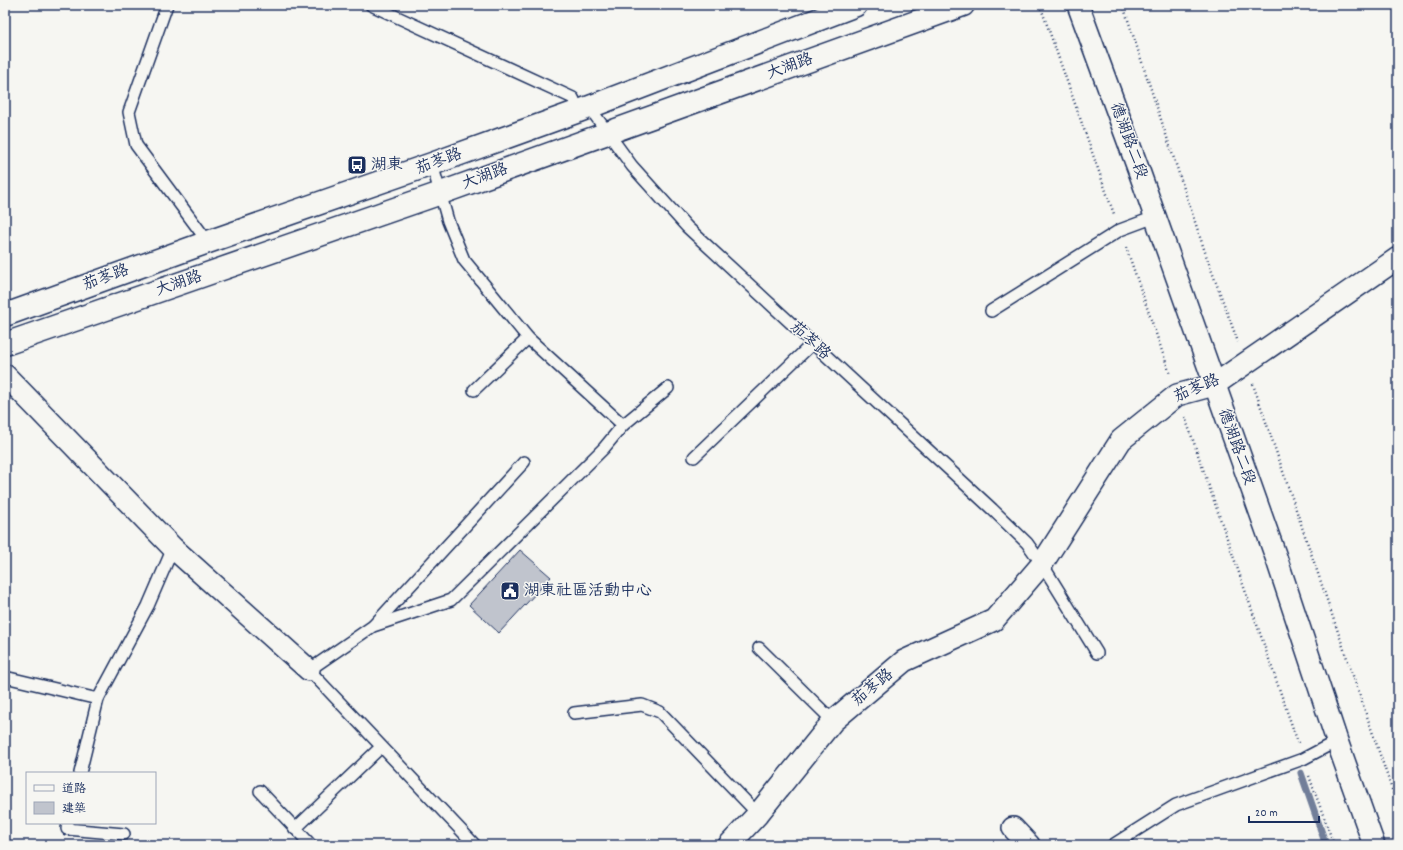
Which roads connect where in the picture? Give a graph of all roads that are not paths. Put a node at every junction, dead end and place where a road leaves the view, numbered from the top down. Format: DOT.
graph roads {
  1 [pos="167,5"];
  2 [pos="371,5"];
  3 [pos="856,5"];
  4 [pos="963,5"];
  5 [pos="1078,5"];
  6 [pos="584,109"];
  7 [pos="608,132"];
  8 [pos="432,164"];
  9 [pos="441,194"];
  10 [pos="1155,217"];
  11 [pos="208,242"];
  12 [pos="1398,258"];
  13 [pos="991,311"];
  14 [pos="5,315"];
  15 [pos="528,338"];
  16 [pos="813,343"];
  17 [pos="5,344"];
  18 [pos="5,375"];
  19 [pos="1214,384"];
  20 [pos="668,388"];
  21 [pos="474,390"];
  22 [pos="622,424"];
  23 [pos="694,457"];
  24 [pos="524,462"];
  25 [pos="173,548"];
  26 [pos="1042,564"];
  27 [pos="373,626"];
  28 [pos="759,648"];
  29 [pos="1097,653"];
  30 [pos="309,670"];
  31 [pos="5,677"];
  32 [pos="98,699"];
  33 [pos="574,713"];
  34 [pos="833,721"];
  35 [pos="1337,741"];
  36 [pos="381,747"];
  37 [pos="80,772"];
  38 [pos="260,791"];
  39 [pos="758,814"];
  40 [pos="68,824"];
  41 [pos="1013,828"];
  42 [pos="295,829"];
  43 [pos="124,834"];
  44 [pos="311,845"];
  45 [pos="475,845"];
  46 [pos="729,845"];
  47 [pos="1029,845"];
  48 [pos="1113,845"];
  49 [pos="1374,845"];
  1 -- 11 [label="lane"];
  2 -- 6 [label="lane, 茄苳路"];
  3 -- 6 [label="main road, 茄苳路"];
  4 -- 7 [label="main road, 大湖路"];
  5 -- 10 [label="street, 德湖路二段"];
  6 -- 7 [label="lane, 茄苳路"];
  6 -- 8 [label="main road, 茄苳路"];
  7 -- 9 [label="main road, 大湖路"];
  7 -- 16 [label="lane, 茄苳路"];
  8 -- 9 [label="lane"];
  8 -- 11 [label="main road, 茄苳路"];
  9 -- 15 [label="lane"];
  9 -- 17 [label="main road, 大湖路"];
  10 -- 13 [label="lane"];
  10 -- 19 [label="street, 德湖路二段"];
  11 -- 14 [label="main road, 茄苳路"];
  12 -- 19 [label="street, 茄苳路"];
  15 -- 21 [label="lane"];
  15 -- 22 [label="lane"];
  16 -- 23 [label="lane"];
  16 -- 26 [label="lane, 茄苳路"];
  18 -- 25 [label="street"];
  19 -- 26 [label="street, 茄苳路"];
  19 -- 35 [label="street, 德湖路二段"];
  20 -- 22 [label="lane"];
  22 -- 27 [label="lane"];
  24 -- 27 [label="lane"];
  25 -- 30 [label="street"];
  25 -- 32 [label="lane"];
  26 -- 29 [label="lane"];
  26 -- 34 [label="street, 茄苳路"];
  27 -- 30 [label="lane"];
  28 -- 34 [label="lane"];
  30 -- 36 [label="lane"];
  31 -- 32 [label="lane"];
  32 -- 37 [label="lane"];
  33 -- 39 [label="lane"];
  34 -- 39 [label="street, 茄苳路"];
  35 -- 48 [label="lane"];
  35 -- 49 [label="street, 德湖路二段"];
  36 -- 42 [label="lane"];
  36 -- 45 [label="lane"];
  38 -- 42 [label="lane"];
  39 -- 46 [label="street, 茄苳路"];
  40 -- 43 [label="lane"];
  41 -- 47 [label="street"];
  42 -- 44 [label="lane"];
}
